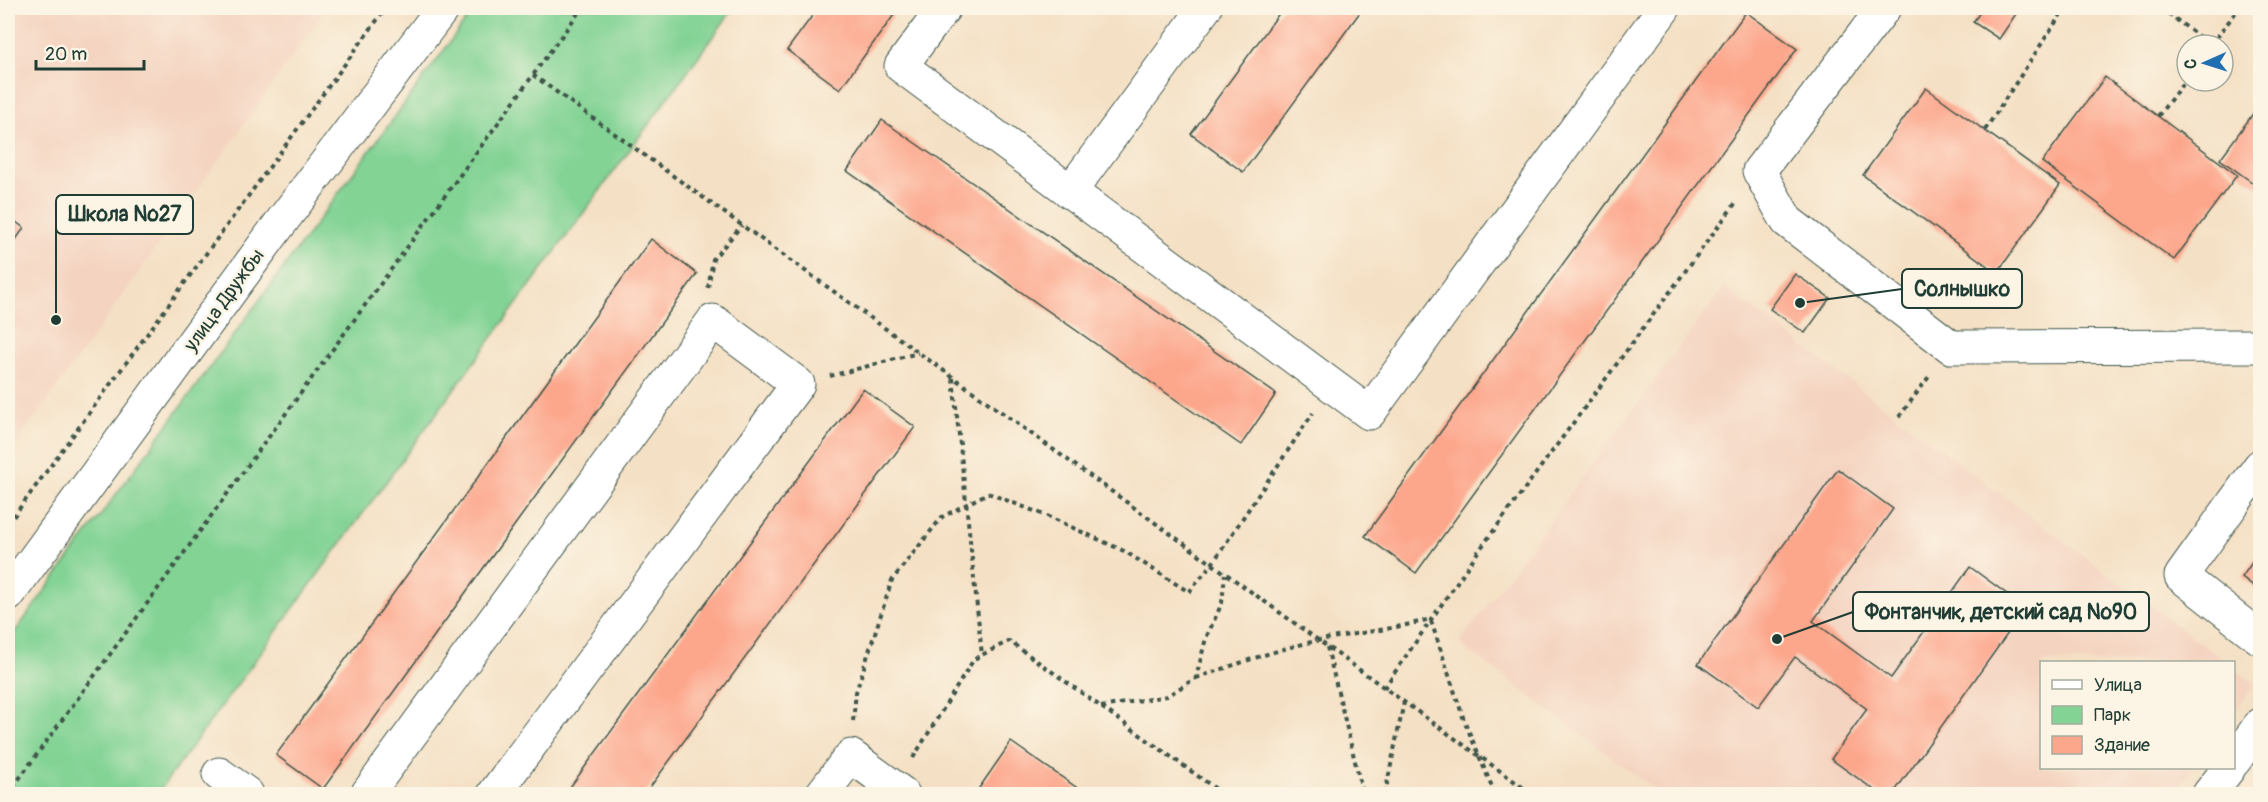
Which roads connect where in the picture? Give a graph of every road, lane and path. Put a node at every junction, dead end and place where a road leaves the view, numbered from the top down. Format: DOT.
graph roads {
  1 [pos="386,8"];
  2 [pos="442,8"];
  3 [pos="582,8"];
  4 [pos="944,8"];
  5 [pos="1205,8"];
  6 [pos="1664,8"];
  7 [pos="1884,8"];
  8 [pos="2065,8"];
  9 [pos="2162,8"];
  10 [pos="2239,8"];
  11 [pos="2195,33"];
  12 [pos="2220,33"];
  13 [pos="533,75"];
  14 [pos="2176,93"];
  15 [pos="2158,116"];
  16 [pos="1984,130"];
  17 [pos="1759,171"];
  18 [pos="1070,192"];
  19 [pos="742,225"];
  20 [pos="713,321"];
  21 [pos="2260,346"];
  22 [pos="1951,347"];
  23 [pos="919,353"];
  24 [pos="953,378"];
  25 [pos="798,384"];
  26 [pos="1331,385"];
  27 [pos="1899,417"];
  28 [pos="2260,466"];
  29 [pos="966,505"];
  30 [pos="8,524"];
  31 [pos="1212,564"];
  32 [pos="1225,573"];
  33 [pos="8,595"];
  34 [pos="1431,620"];
  35 [pos="2260,638"];
  36 [pos="1318,640"];
  37 [pos="1327,647"];
  38 [pos="982,654"];
  39 [pos="1196,678"];
  40 [pos="1384,688"];
  41 [pos="1404,702"];
  42 [pos="1101,707"];
  43 [pos="2260,725"];
  44 [pos="850,756"];
  45 [pos="1479,757"];
  46 [pos="2235,760"];
  47 [pos="2228,769"];
  48 [pos="219,774"];
  49 [pos="898,791"];
  50 [pos="8,795"];
  51 [pos="247,795"];
  52 [pos="367,795"];
  53 [pos="494,795"];
  54 [pos="822,795"];
  55 [pos="1223,795"];
  56 [pos="1363,795"];
  57 [pos="1385,795"];
  58 [pos="1495,795"];
  59 [pos="1532,795"];
  60 [pos="2209,795"];
  1 -- 30 [label="path"];
  2 -- 33 [label="street, улица Дружбы"];
  3 -- 13 [label="path"];
  4 -- 18 [label="street"];
  5 -- 18 [label="street"];
  6 -- 26 [label="street"];
  7 -- 17 [label="street"];
  8 -- 16 [label="path"];
  9 -- 11 [label="path"];
  10 -- 12 [label="path"];
  13 -- 19 [label="path"];
  13 -- 50 [label="path"];
  14 -- 15 [label="path"];
  17 -- 22 [label="street"];
  17 -- 34 [label="path"];
  18 -- 26 [label="street"];
  19 -- 20 [label="path"];
  19 -- 23 [label="path"];
  20 -- 25 [label="street"];
  20 -- 52 [label="street"];
  21 -- 22 [label="street"];
  22 -- 27 [label="path"];
  23 -- 24 [label="path"];
  23 -- 25 [label="path"];
  24 -- 29 [label="path"];
  24 -- 31 [label="path"];
  25 -- 53 [label="street"];
  26 -- 31 [label="path"];
  28 -- 35 [label="street"];
  29 -- 31 [label="path"];
  29 -- 38 [label="path"];
  29 -- 44 [label="path"];
  31 -- 32 [label="path"];
  32 -- 36 [label="path"];
  32 -- 39 [label="path"];
  34 -- 36 [label="path"];
  34 -- 40 [label="path"];
  34 -- 45 [label="path"];
  36 -- 37 [label="path"];
  36 -- 39 [label="path"];
  37 -- 40 [label="path"];
  37 -- 56 [label="path"];
  38 -- 42 [label="path"];
  38 -- 49 [label="path"];
  39 -- 42 [label="path"];
  40 -- 41 [label="path"];
  41 -- 45 [label="path"];
  41 -- 57 [label="path"];
  42 -- 55 [label="path"];
  43 -- 46 [label="street"];
  44 -- 49 [label="street"];
  44 -- 54 [label="street"];
  45 -- 58 [label="path"];
  45 -- 59 [label="path"];
  47 -- 60 [label="street"];
  48 -- 51 [label="street"];
}
